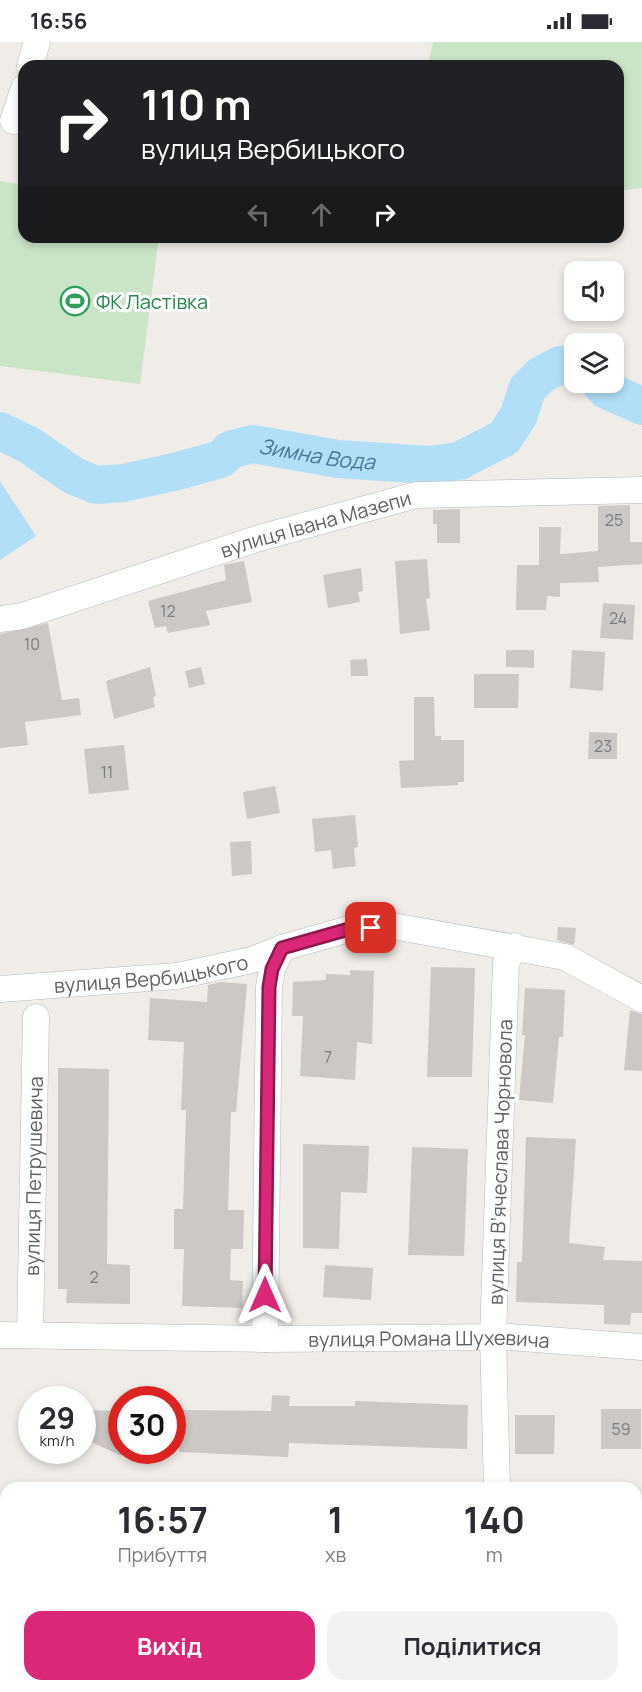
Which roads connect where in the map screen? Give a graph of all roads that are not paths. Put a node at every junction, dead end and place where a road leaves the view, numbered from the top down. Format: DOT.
graph roads {
  1 [pos="37,42"];
  2 [pos="32,60"];
  3 [pos="18,105"];
  4 [pos="13,120"];
  5 [pos="642,490"];
  6 [pos="0,619"];
  7 [pos="515,946"];
  8 [pos="282,948"];
  9 [pos="0,989"];
  10 [pos="642,999"];
  11 [pos="36,1017"];
  12 [pos="0,1335"];
  13 [pos="30,1335"];
  14 [pos="493,1337"];
  15 [pos="265,1339"];
  16 [pos="642,1347"];
  17 [pos="497,1482"];
  1 -- 2 [label="street"];
  3 -- 4 [label="street"];
  5 -- 6 [label="street, вулиця Івана Мазепи"];
  7 -- 8 [label="street, вулиця Вербицького"];
  7 -- 10 [label="street, вулиця Вербицького"];
  7 -- 14 [label="street, вулиця Вʼячеслава Чорновола"];
  8 -- 9 [label="street, вулиця Вербицького"];
  8 -- 15 [label="street"];
  11 -- 13 [label="street, вулиця Петрушевича"];
  12 -- 13 [label="street, вулиця Романа Шухевича"];
  13 -- 15 [label="street, вулиця Романа Шухевича"];
  14 -- 15 [label="street, вулиця Романа Шухевича"];
  14 -- 16 [label="street, вулиця Романа Шухевича"];
  14 -- 17 [label="street, вулиця Вʼячеслава Чорновола"];
}
